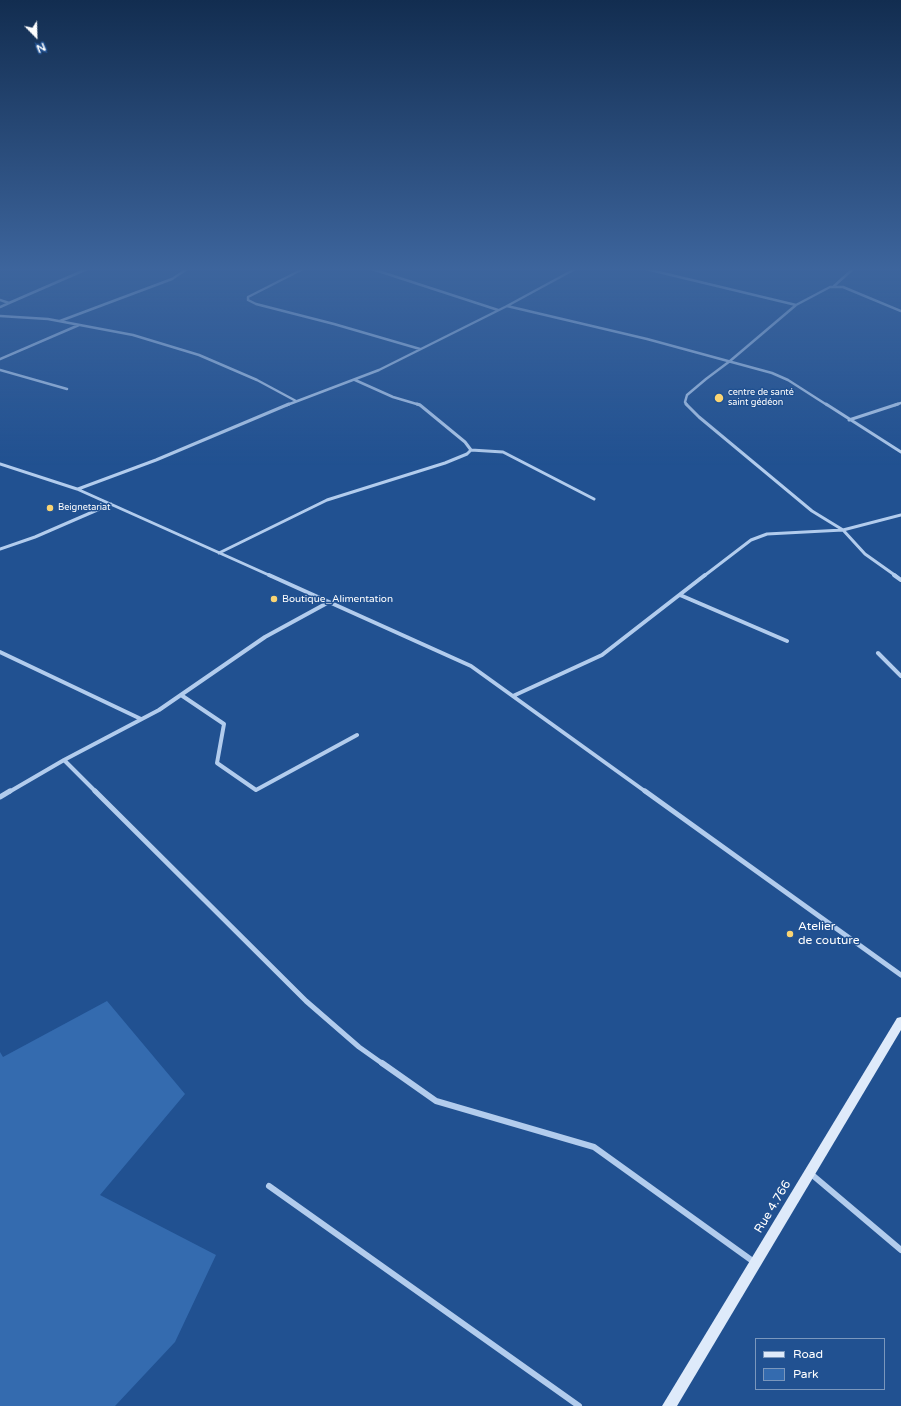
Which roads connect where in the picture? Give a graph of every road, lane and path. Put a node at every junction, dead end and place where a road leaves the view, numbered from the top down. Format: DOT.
graph roads {
  1 [pos="57,335"];
  2 [pos="126,335"];
  3 [pos="369,335"];
  4 [pos="450,335"];
  5 [pos="628,335"];
  6 [pos="762,335"];
  7 [pos="420,350"];
  8 [pos="0,359"];
  9 [pos="730,361"];
  10 [pos="0,370"];
  11 [pos="355,380"];
  12 [pos="67,389"];
  13 [pos="296,401"];
  14 [pos="901,403"];
  15 [pos="850,420"];
  16 [pos="471,450"];
  17 [pos="901,452"];
  18 [pos="0,464"];
  19 [pos="77,489"];
  20 [pos="594,500"];
  21 [pos="111,504"];
  22 [pos="901,515"];
  23 [pos="843,530"];
  24 [pos="0,549"];
  25 [pos="219,553"];
  26 [pos="901,580"];
  27 [pos="680,595"];
  28 [pos="329,602"];
  29 [pos="787,641"];
  30 [pos="0,652"];
  31 [pos="878,653"];
  32 [pos="901,676"];
  33 [pos="181,695"];
  34 [pos="513,696"];
  35 [pos="141,720"];
  36 [pos="357,735"];
  37 [pos="64,760"];
  38 [pos="0,796"];
  39 [pos="901,975"];
  40 [pos="901,1022"];
  41 [pos="810,1173"];
  42 [pos="269,1186"];
  43 [pos="901,1250"];
  44 [pos="756,1263"];
  45 [pos="579,1406"];
  46 [pos="669,1406"];
  1 -- 8 [label="street"];
  2 -- 13 [label="street"];
  3 -- 7 [label="street"];
  4 -- 7 [label="street"];
  5 -- 9 [label="street"];
  6 -- 9 [label="street"];
  7 -- 11 [label="street"];
  9 -- 15 [label="street"];
  9 -- 23 [label="street"];
  10 -- 12 [label="street"];
  11 -- 13 [label="street"];
  11 -- 16 [label="street"];
  13 -- 19 [label="street"];
  14 -- 15 [label="street"];
  15 -- 17 [label="street"];
  16 -- 20 [label="street"];
  16 -- 25 [label="street"];
  18 -- 19 [label="street"];
  19 -- 21 [label="street"];
  21 -- 24 [label="street"];
  21 -- 25 [label="street"];
  22 -- 23 [label="street"];
  23 -- 26 [label="street"];
  23 -- 27 [label="street"];
  25 -- 28 [label="street"];
  27 -- 29 [label="street"];
  27 -- 34 [label="street"];
  28 -- 33 [label="street"];
  28 -- 34 [label="street"];
  30 -- 35 [label="street"];
  31 -- 32 [label="street"];
  33 -- 35 [label="street"];
  33 -- 36 [label="street"];
  34 -- 39 [label="street"];
  35 -- 37 [label="street"];
  37 -- 38 [label="street"];
  37 -- 44 [label="street"];
  40 -- 41 [label="street, Rue 4.766"];
  41 -- 43 [label="street"];
  41 -- 44 [label="street, Rue 4.766"];
  42 -- 45 [label="street"];
  44 -- 46 [label="street, Rue 4.766"];
}
